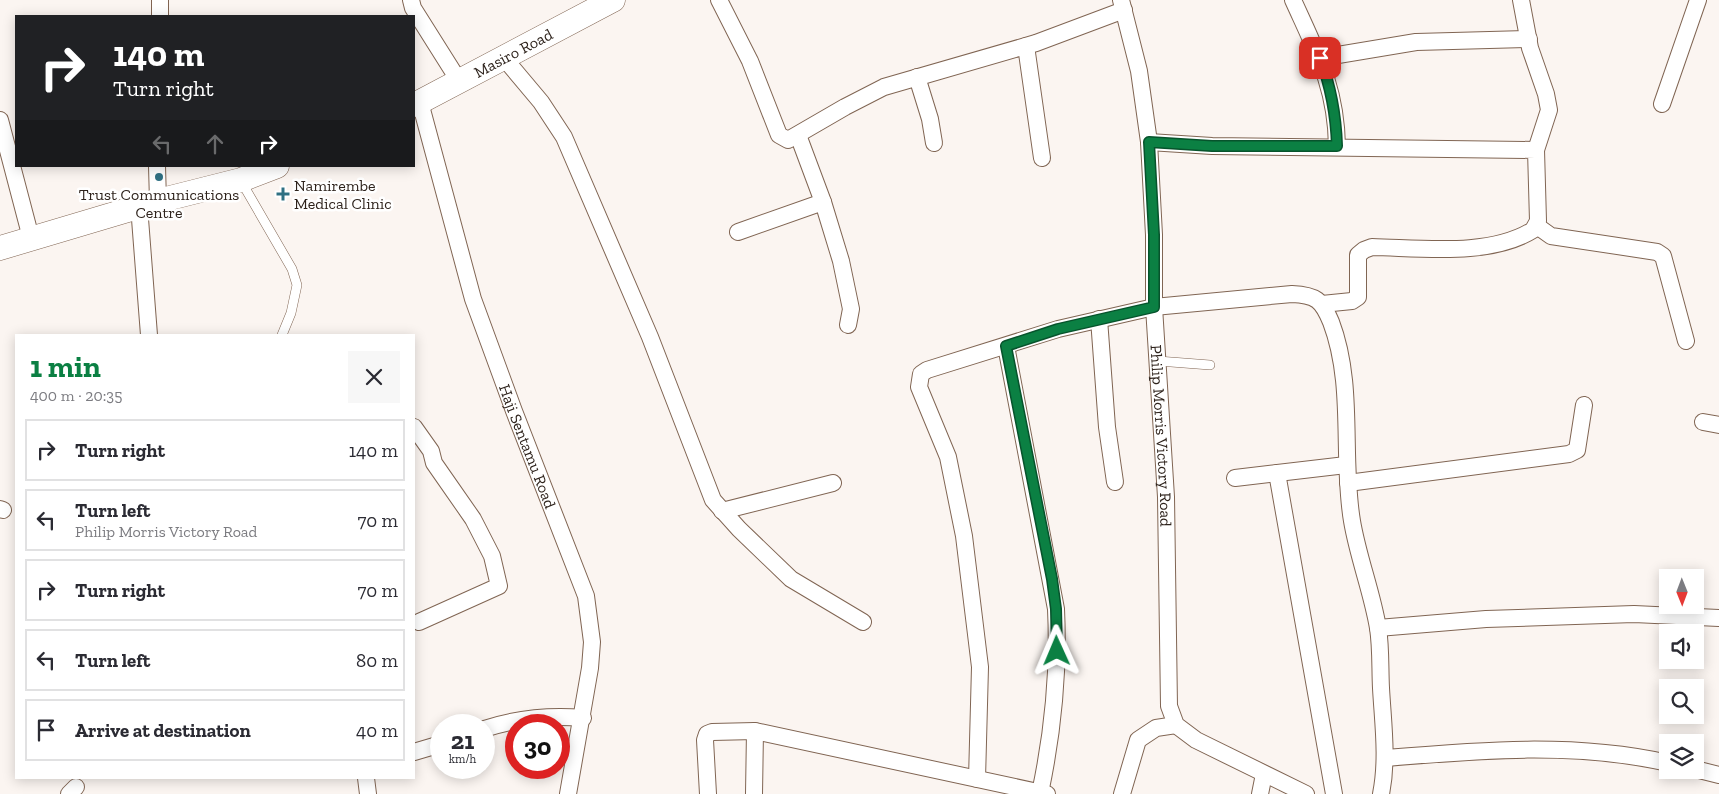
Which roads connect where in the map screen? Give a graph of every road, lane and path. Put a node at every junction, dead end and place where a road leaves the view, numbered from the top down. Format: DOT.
graph roads {
  1 [pos="160,0"];
  2 [pos="410,0"];
  3 [pos="613,0"];
  4 [pos="719,0"];
  5 [pos="1293,0"];
  6 [pos="1521,0"];
  7 [pos="1698,0"];
  8 [pos="1122,5"];
  9 [pos="160,15"];
  10 [pos="1528,39"];
  11 [pos="1026,46"];
  12 [pos="504,58"];
  13 [pos="1320,58"];
  14 [pos="917,77"];
  15 [pos="459,82"];
  16 [pos="417,103"];
  17 [pos="1662,104"];
  18 [pos="0,120"];
  19 [pos="798,135"];
  20 [pos="1149,142"];
  21 [pos="934,143"];
  22 [pos="1337,146"];
  23 [pos="1536,150"];
  24 [pos="1042,158"];
  25 [pos="157,167"];
  26 [pos="274,167"];
  27 [pos="241,180"];
  28 [pos="823,202"];
  29 [pos="148,203"];
  30 [pos="1536,226"];
  31 [pos="738,232"];
  32 [pos="30,238"];
  33 [pos="0,248"];
  34 [pos="1322,304"];
  35 [pos="1154,307"];
  36 [pos="1099,319"];
  37 [pos="848,325"];
  38 [pos="149,334"];
  39 [pos="282,334"];
  40 [pos="1686,341"];
  41 [pos="1006,346"];
  42 [pos="1158,361"];
  43 [pos="1210,365"];
  44 [pos="1584,405"];
  45 [pos="415,428"];
  46 [pos="1346,465"];
  47 [pos="1278,473"];
  48 [pos="1235,478"];
  49 [pos="1115,482"];
  50 [pos="833,483"];
  51 [pos="1348,483"];
  52 [pos="722,511"];
  53 [pos="1719,618"];
  54 [pos="419,622"];
  55 [pos="863,622"];
  56 [pos="1378,628"];
  57 [pos="583,718"];
  58 [pos="1176,725"];
  59 [pos="495,726"];
  60 [pos="755,731"];
  61 [pos="430,747"];
  62 [pos="415,752"];
  63 [pos="1386,758"];
  64 [pos="1659,761"];
  65 [pos="1704,771"];
  66 [pos="1264,774"];
  67 [pos="1719,775"];
  68 [pos="366,779"];
  69 [pos="977,779"];
  70 [pos="1006,790"];
  71 [pos="1043,793"];
  72 [pos="368,794"];
  73 [pos="568,794"];
  74 [pos="708,794"];
  75 [pos="754,794"];
  76 [pos="1122,794"];
  77 [pos="1260,794"];
  78 [pos="1306,794"];
  79 [pos="1334,794"];
  80 [pos="1381,794"];
  1 -- 9 [label="street"];
  2 -- 15 [label="street"];
  3 -- 12 [label="main road, Masiro Road"];
  4 -- 19 [label="street"];
  5 -- 13 [label="street"];
  6 -- 10 [label="street"];
  7 -- 17 [label="street"];
  8 -- 11 [label="street"];
  8 -- 20 [label="street, Philip Morris Victory Road"];
  10 -- 13 [label="street"];
  10 -- 23 [label="street"];
  11 -- 14 [label="street"];
  11 -- 24 [label="street"];
  12 -- 15 [label="main road, Masiro Road"];
  12 -- 52 [label="street"];
  13 -- 22 [label="street"];
  14 -- 19 [label="street"];
  14 -- 21 [label="street"];
  15 -- 16 [label="main road, Masiro Road"];
  16 -- 57 [label="street, Haji Sentamu Road"];
  18 -- 32 [label="street"];
  19 -- 28 [label="street"];
  20 -- 22 [label="street"];
  20 -- 35 [label="street, Philip Morris Victory Road"];
  22 -- 23 [label="street"];
  23 -- 30 [label="street"];
  25 -- 29 [label="street"];
  26 -- 27 [label="main road"];
  27 -- 29 [label="main road"];
  27 -- 39 [label="lane"];
  28 -- 31 [label="street"];
  28 -- 37 [label="street"];
  29 -- 32 [label="main road"];
  29 -- 38 [label="street"];
  30 -- 34 [label="street"];
  30 -- 40 [label="street"];
  32 -- 33 [label="main road"];
  34 -- 35 [label="street"];
  34 -- 46 [label="street"];
  35 -- 36 [label="street"];
  35 -- 42 [label="street, Philip Morris Victory Road"];
  36 -- 41 [label="street"];
  36 -- 49 [label="street"];
  41 -- 69 [label="street"];
  41 -- 71 [label="street"];
  42 -- 43 [label="lane"];
  42 -- 58 [label="street, Philip Morris Victory Road"];
  44 -- 51 [label="street"];
  45 -- 54 [label="street"];
  46 -- 47 [label="street"];
  46 -- 51 [label="street"];
  47 -- 48 [label="street"];
  47 -- 79 [label="street"];
  50 -- 52 [label="street"];
  51 -- 56 [label="street"];
  52 -- 55 [label="street"];
  53 -- 56 [label="street"];
  56 -- 63 [label="street"];
  57 -- 59 [label="street"];
  57 -- 73 [label="street, Haji Sentamu Road"];
  58 -- 66 [label="street"];
  58 -- 76 [label="street"];
  60 -- 69 [label="street"];
  60 -- 74 [label="street"];
  60 -- 75 [label="street"];
  61 -- 62 [label="street"];
  63 -- 64 [label="street"];
  63 -- 80 [label="street"];
  65 -- 67 [label="street"];
  66 -- 77 [label="street"];
  66 -- 78 [label="street"];
  68 -- 72 [label="street"];
  69 -- 70 [label="street"];
  70 -- 71 [label="street"];
}
